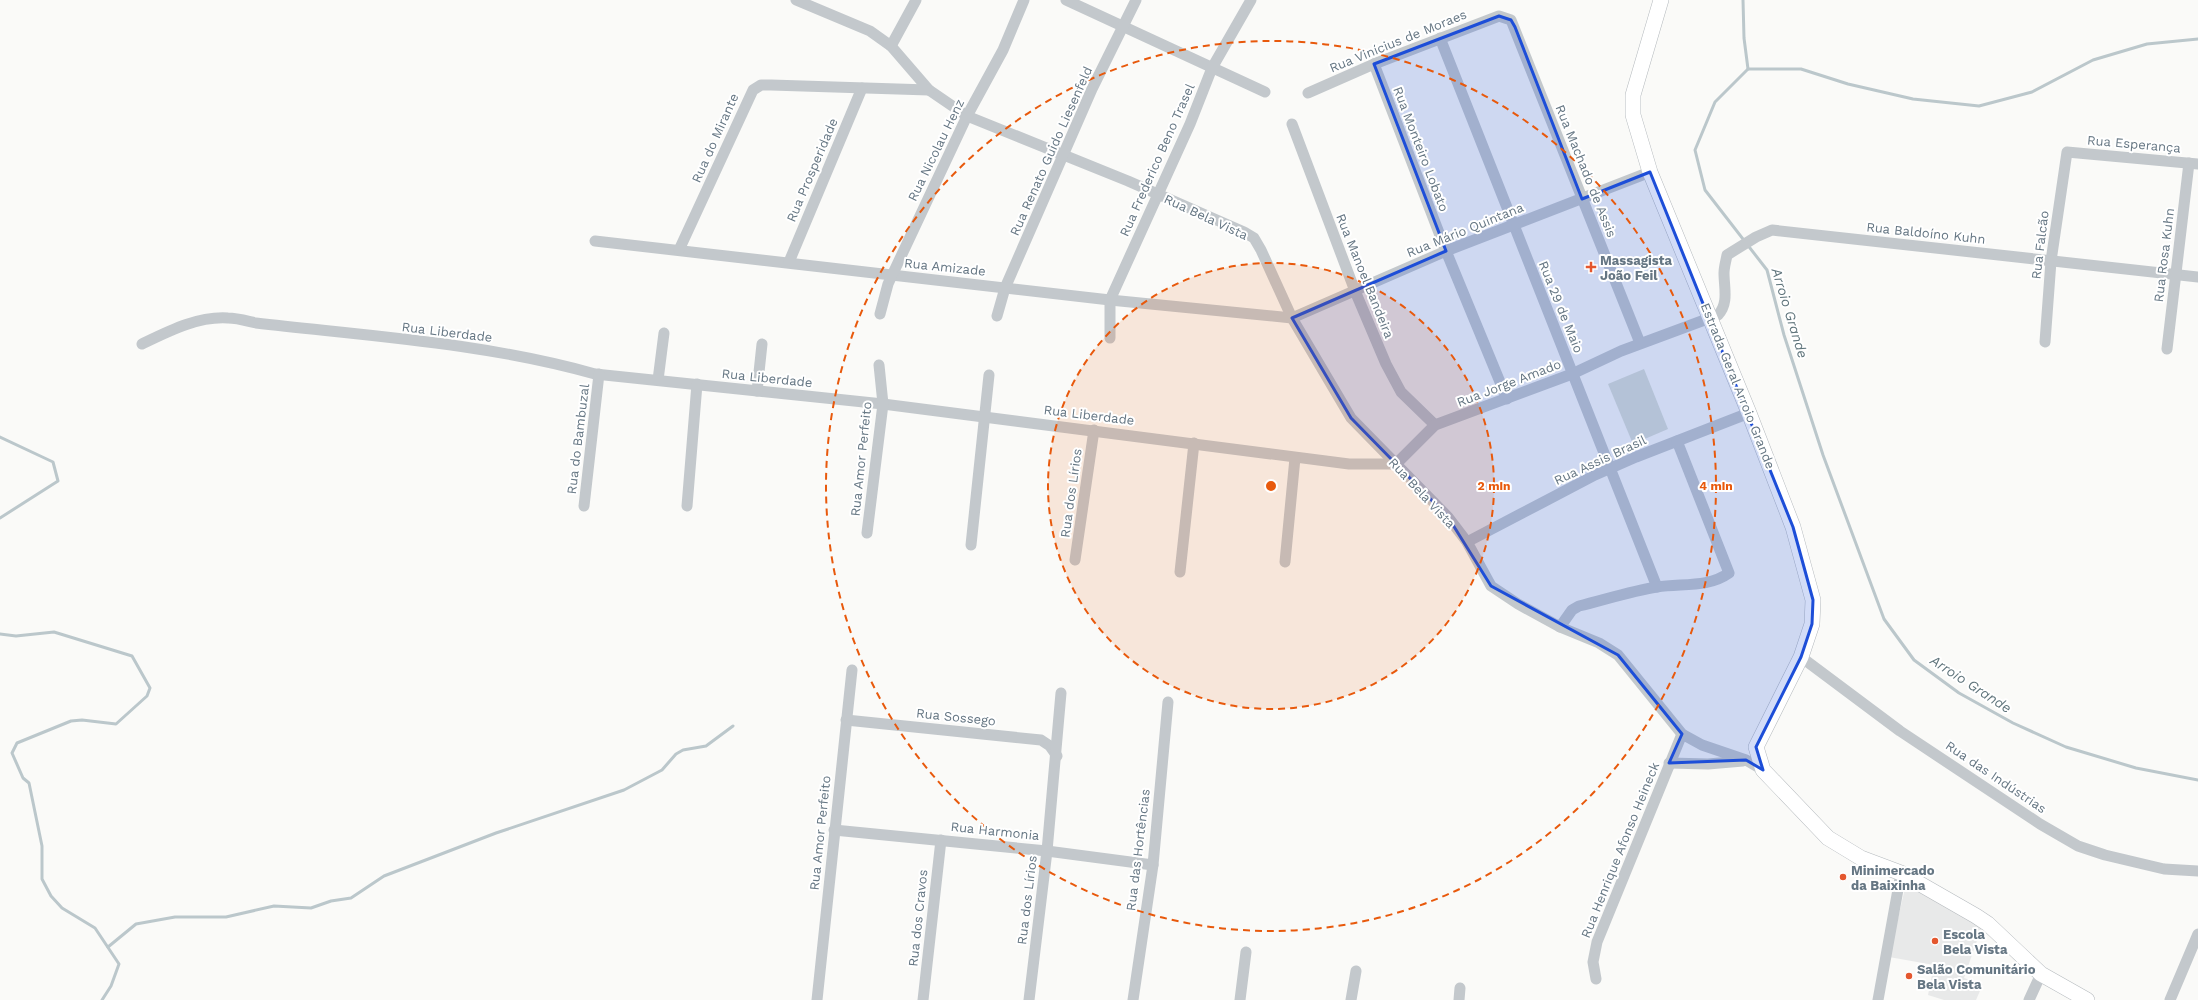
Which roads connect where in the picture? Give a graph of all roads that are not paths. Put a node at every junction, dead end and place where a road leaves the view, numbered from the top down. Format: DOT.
graph roads {
  1 [pos="916,0"];
  2 [pos="1024,0"];
  3 [pos="1066,0"];
  4 [pos="1136,0"];
  5 [pos="1251,0"];
  6 [pos="1661,0"];
  7 [pos="801,1"];
  8 [pos="1499,16"];
  9 [pos="1124,26"];
  10 [pos="1440,38"];
  11 [pos="891,46"];
  12 [pos="1374,64"];
  13 [pos="1212,68"];
  14 [pos="862,88"];
  15 [pos="929,90"];
  16 [pos="1265,92"];
  17 [pos="1308,93"];
  18 [pos="967,116"];
  19 [pos="1292,124"];
  20 [pos="2067,152"];
  21 [pos="1064,156"];
  22 [pos="2194,164"];
  23 [pos="1650,172"];
  24 [pos="1158,194"];
  25 [pos="1582,199"];
  26 [pos="1513,224"];
  27 [pos="595,241"];
  28 [pos="679,250"];
  29 [pos="1446,251"];
  30 [pos="2052,261"];
  31 [pos="788,262"];
  32 [pos="2176,274"];
  33 [pos="892,275"];
  34 [pos="2198,277"];
  35 [pos="1005,288"];
  36 [pos="1355,291"];
  37 [pos="1110,300"];
  38 [pos="880,314"];
  39 [pos="997,316"];
  40 [pos="1292,318"];
  41 [pos="1711,318"];
  42 [pos="664,333"];
  43 [pos="1110,338"];
  44 [pos="2045,342"];
  45 [pos="1640,343"];
  46 [pos="142,344"];
  47 [pos="762,344"];
  48 [pos="2167,349"];
  49 [pos="879,364"];
  50 [pos="599,374"];
  51 [pos="1572,374"];
  52 [pos="989,375"];
  53 [pos="658,380"];
  54 [pos="697,384"];
  55 [pos="757,391"];
  56 [pos="1507,399"];
  57 [pos="882,404"];
  58 [pos="1749,413"];
  59 [pos="986,416"];
  60 [pos="1435,425"];
  61 [pos="1094,430"];
  62 [pos="1677,441"];
  63 [pos="1194,443"];
  64 [pos="1295,458"];
  65 [pos="1396,464"];
  66 [pos="1611,468"];
  67 [pos="584,506"];
  68 [pos="687,506"];
  69 [pos="867,533"];
  70 [pos="1466,542"];
  71 [pos="971,545"];
  72 [pos="1075,560"];
  73 [pos="1285,562"];
  74 [pos="1180,572"];
  75 [pos="1657,587"];
  76 [pos="1560,626"];
  77 [pos="1801,657"];
  78 [pos="852,670"];
  79 [pos="1061,694"];
  80 [pos="1168,702"];
  81 [pos="846,720"];
  82 [pos="1682,734"];
  83 [pos="1057,756"];
  84 [pos="1746,760"];
  85 [pos="1669,763"];
  86 [pos="1763,770"];
  87 [pos="834,830"];
  88 [pos="941,840"];
  89 [pos="1048,851"];
  90 [pos="1153,865"];
  91 [pos="2198,871"];
  92 [pos="1901,873"];
  93 [pos="2198,934"];
  94 [pos="1246,952"];
  95 [pos="1356,971"];
  96 [pos="2041,974"];
  97 [pos="1596,979"];
  98 [pos="1460,988"];
  99 [pos="817,1000"];
  100 [pos="923,1000"];
  101 [pos="1029,1000"];
  102 [pos="1133,1000"];
  103 [pos="1240,1000"];
  104 [pos="1351,1000"];
  105 [pos="1459,1000"];
  106 [pos="1878,1000"];
  107 [pos="2029,1000"];
  108 [pos="2087,1000"];
  109 [pos="2170,1000"];
  1 -- 11 [label="street"];
  2 -- 18 [label="street, Rua Nicolau Henz"];
  3 -- 9 [label="street"];
  4 -- 9 [label="street, Rua Renato Guido Liesenfeld"];
  5 -- 13 [label="street, Rua Frederico Beno Trasel"];
  6 -- 23 [label="main road, Estrada Geral Arroio Grande"];
  7 -- 11 [label="street, Rua Bela Vista"];
  8 -- 10 [label="street, Rua Vinícius de Moraes"];
  8 -- 25 [label="street, Rua Machado de Assis"];
  9 -- 13 [label="street"];
  9 -- 21 [label="street, Rua Renato Guido Liesenfeld"];
  10 -- 12 [label="street, Rua Vinícius de Moraes"];
  10 -- 26 [label="street, Rua 29 de Maio"];
  11 -- 15 [label="street, Rua Bela Vista"];
  12 -- 17 [label="street, Rua Vinícius de Moraes"];
  12 -- 29 [label="street, Rua Monteiro Lobato"];
  13 -- 16 [label="street"];
  13 -- 24 [label="street, Rua Frederico Beno Trasel"];
  14 -- 15 [label="street, Rua do Mirante"];
  14 -- 28 [label="street, Rua do Mirante"];
  14 -- 31 [label="street, Rua Prosperidade"];
  15 -- 18 [label="street, Rua Bela Vista"];
  18 -- 21 [label="street, Rua Bela Vista"];
  18 -- 33 [label="street, Rua Nicolau Henz"];
  19 -- 36 [label="street, Rua Manoel Bandeira"];
  20 -- 22 [label="street, Rua Esperança"];
  20 -- 30 [label="street, Rua Falcão"];
  21 -- 24 [label="street, Rua Bela Vista"];
  21 -- 35 [label="street, Rua Renato Guido Liesenfeld"];
  22 -- 32 [label="street, Rua Rosa Kuhn"];
  23 -- 25 [label="street, Rua Mário Quintana"];
  23 -- 41 [label="main road, Estrada Geral Arroio Grande"];
  24 -- 37 [label="street, Rua Frederico Beno Trasel"];
  24 -- 40 [label="street, Rua Bela Vista"];
  25 -- 26 [label="street, Rua Mário Quintana"];
  25 -- 45 [label="street, Rua Machado de Assis"];
  26 -- 29 [label="street, Rua Mário Quintana"];
  26 -- 51 [label="street, Rua 29 de Maio"];
  27 -- 28 [label="street, Rua Amizade"];
  28 -- 31 [label="street, Rua Amizade"];
  29 -- 36 [label="street, Rua Mário Quintana"];
  29 -- 56 [label="street, Rua Monteiro Lobato"];
  30 -- 32 [label="street, Rua Baldoíno Kuhn"];
  30 -- 41 [label="street, Rua Baldoíno Kuhn"];
  30 -- 44 [label="street, Rua Falcão"];
  31 -- 33 [label="street, Rua Amizade"];
  32 -- 34 [label="street, Rua Baldoíno Kuhn"];
  32 -- 48 [label="street, Rua Rosa Kuhn"];
  33 -- 35 [label="street, Rua Amizade"];
  33 -- 38 [label="street, Rua Nicolau Henz"];
  35 -- 37 [label="street, Rua Amizade"];
  35 -- 39 [label="street, Rua Renato Guido Liesenfeld"];
  36 -- 40 [label="street, Rua Mário Quintana"];
  36 -- 60 [label="street, Rua Manoel Bandeira"];
  37 -- 40 [label="street, Rua Amizade"];
  37 -- 43 [label="street, Rua Frederico Beno Trasel"];
  40 -- 65 [label="street, Rua Bela Vista"];
  41 -- 45 [label="street, Rua Jorge Amado"];
  41 -- 58 [label="main road, Estrada Geral Arroio Grande"];
  42 -- 53 [label="street"];
  45 -- 51 [label="street, Rua Jorge Amado"];
  46 -- 50 [label="street, Rua Liberdade"];
  47 -- 55 [label="street"];
  49 -- 57 [label="street, Rua Amor Perfeito"];
  50 -- 53 [label="street, Rua Liberdade"];
  50 -- 67 [label="street, Rua do Bambuzal"];
  51 -- 56 [label="street, Rua Jorge Amado"];
  51 -- 66 [label="street, Rua 29 de Maio"];
  52 -- 59 [label="street"];
  53 -- 54 [label="street, Rua Liberdade"];
  54 -- 55 [label="street, Rua Liberdade"];
  54 -- 68 [label="street"];
  55 -- 57 [label="street, Rua Liberdade"];
  56 -- 60 [label="street, Rua Jorge Amado"];
  57 -- 59 [label="street, Rua Liberdade"];
  57 -- 69 [label="street, Rua Amor Perfeito"];
  58 -- 62 [label="street, Rua Assis Brasil"];
  58 -- 77 [label="main road, Estrada Geral Arroio Grande"];
  59 -- 61 [label="street, Rua Liberdade"];
  59 -- 71 [label="street"];
  60 -- 65 [label="street, Rua Jorge Amado"];
  61 -- 63 [label="street, Rua Liberdade"];
  61 -- 72 [label="street, Rua dos Lírios"];
  62 -- 66 [label="street, Rua Assis Brasil"];
  62 -- 75 [label="street"];
  63 -- 64 [label="street, Rua Liberdade"];
  63 -- 74 [label="street"];
  64 -- 65 [label="street, Rua Liberdade"];
  64 -- 73 [label="street"];
  65 -- 70 [label="street, Rua Bela Vista"];
  66 -- 70 [label="street, Rua Assis Brasil"];
  66 -- 75 [label="street, Rua 29 de Maio"];
  70 -- 76 [label="street, Rua Bela Vista"];
  75 -- 76 [label="street"];
  76 -- 82 [label="street, Rua Bela Vista"];
  77 -- 86 [label="main road, Estrada Geral Arroio Grande"];
  77 -- 91 [label="street, Rua das Indústrias"];
  78 -- 81 [label="street, Rua Amor Perfeito"];
  79 -- 83 [label="street, Rua dos Lírios"];
  80 -- 90 [label="street, Rua das Hortências"];
  81 -- 83 [label="street, Rua Sossego"];
  81 -- 87 [label="street, Rua Amor Perfeito"];
  82 -- 84 [label="street, Rua Bela Vista"];
  82 -- 85 [label="street, Rua Henrique Afonso Heineck"];
  83 -- 89 [label="street, Rua dos Lírios"];
  84 -- 85 [label="street"];
  84 -- 86 [label="street, Rua Bela Vista"];
  85 -- 97 [label="street, Rua Henrique Afonso Heineck"];
  86 -- 92 [label="main road, Rua Bela Vista"];
  87 -- 88 [label="street, Rua Harmonia"];
  87 -- 99 [label="street, Rua Amor Perfeito"];
  88 -- 89 [label="street, Rua Harmonia"];
  88 -- 100 [label="street, Rua dos Cravos"];
  89 -- 90 [label="street, Rua Harmonia"];
  89 -- 101 [label="street, Rua dos Lírios"];
  90 -- 102 [label="street, Rua das Hortências"];
  92 -- 96 [label="main road, Rua Bela Vista"];
  92 -- 106 [label="street"];
  93 -- 109 [label="street"];
  94 -- 103 [label="street"];
  95 -- 104 [label="street"];
  96 -- 107 [label="street"];
  96 -- 108 [label="main road, Rua Bela Vista"];
  98 -- 105 [label="street"];
}
